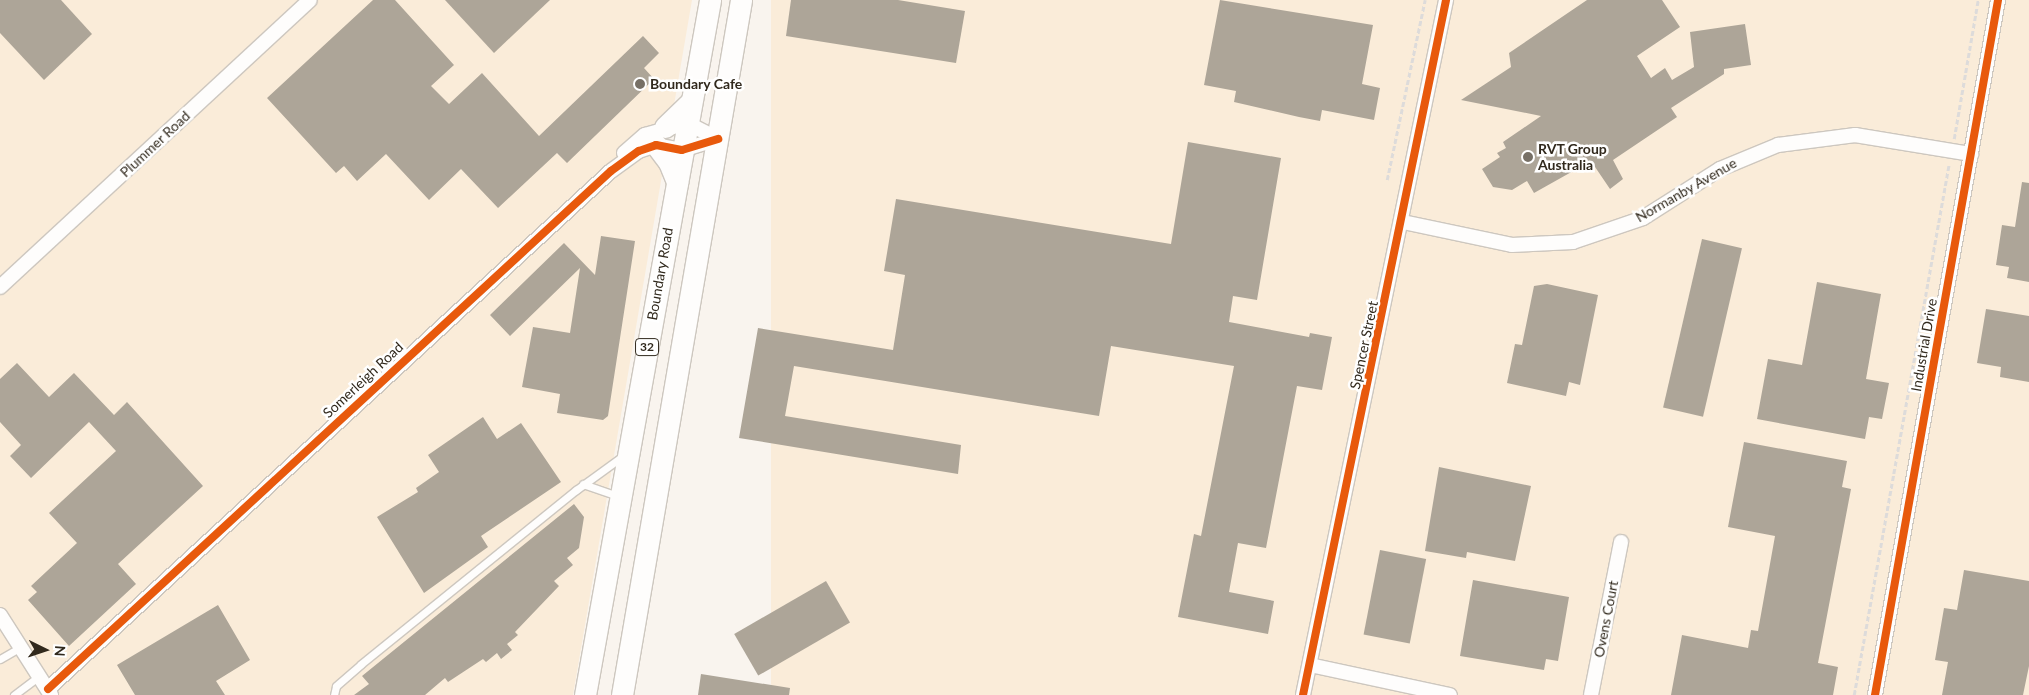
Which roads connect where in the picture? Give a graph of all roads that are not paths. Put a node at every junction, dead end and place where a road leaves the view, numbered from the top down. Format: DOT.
graph roads {
  1 [pos="310,0"];
  2 [pos="710,0"];
  3 [pos="742,0"];
  4 [pos="1446,0"];
  5 [pos="1998,0"];
  6 [pos="691,102"];
  7 [pos="687,123"];
  8 [pos="661,136"];
  9 [pos="718,139"];
  10 [pos="682,150"];
  11 [pos="1971,154"];
  12 [pos="677,182"];
  13 [pos="590,188"];
  14 [pos="1403,222"];
  15 [pos="0,288"];
  16 [pos="628,453"];
  17 [pos="583,484"];
  18 [pos="620,498"];
  19 [pos="1621,542"];
  20 [pos="0,615"];
  21 [pos="21,647"];
  22 [pos="0,659"];
  23 [pos="1310,665"];
  24 [pos="39,676"];
  25 [pos="49,692"];
  26 [pos="14,695"];
  27 [pos="334,695"];
  28 [pos="585,695"];
  29 [pos="622,695"];
  30 [pos="1303,695"];
  31 [pos="1450,695"];
  32 [pos="1591,695"];
  33 [pos="1874,695"];
  1 -- 15 [label="street, Plummer Road"];
  2 -- 6 [label="main road, Boundary Road / 32"];
  3 -- 9 [label="main road"];
  4 -- 14 [label="street, Spencer Street"];
  5 -- 11 [label="street, Industrial Drive"];
  6 -- 7 [label="main road, Boundary Road / 32"];
  6 -- 8 [label="main road"];
  7 -- 8 [label="street, Somerleigh Road"];
  7 -- 9 [label="street"];
  7 -- 10 [label="main road, Boundary Road / 32"];
  8 -- 10 [label="street"];
  8 -- 12 [label="main road"];
  8 -- 13 [label="street, Somerleigh Road"];
  8 -- 13 [label="street, Somerleigh Road"];
  9 -- 10 [label="street"];
  9 -- 29 [label="main road"];
  10 -- 12 [label="main road, Boundary Road / 32"];
  11 -- 14 [label="street, Normanby Avenue"];
  11 -- 33 [label="street, Industrial Drive"];
  12 -- 16 [label="main road, Boundary Road / 32"];
  13 -- 25 [label="street, Somerleigh Road"];
  14 -- 23 [label="street, Spencer Street"];
  16 -- 17 [label="lane"];
  16 -- 18 [label="main road, Boundary Road / 32"];
  17 -- 18 [label="lane"];
  17 -- 27 [label="lane"];
  18 -- 28 [label="main road, Boundary Road / 32"];
  19 -- 32 [label="street, Ovens Court"];
  20 -- 21 [label="street"];
  21 -- 22 [label="lane"];
  21 -- 24 [label="street"];
  23 -- 30 [label="street, Spencer Street"];
  23 -- 31 [label="street"];
  24 -- 25 [label="street"];
  24 -- 26 [label="lane"];
}
